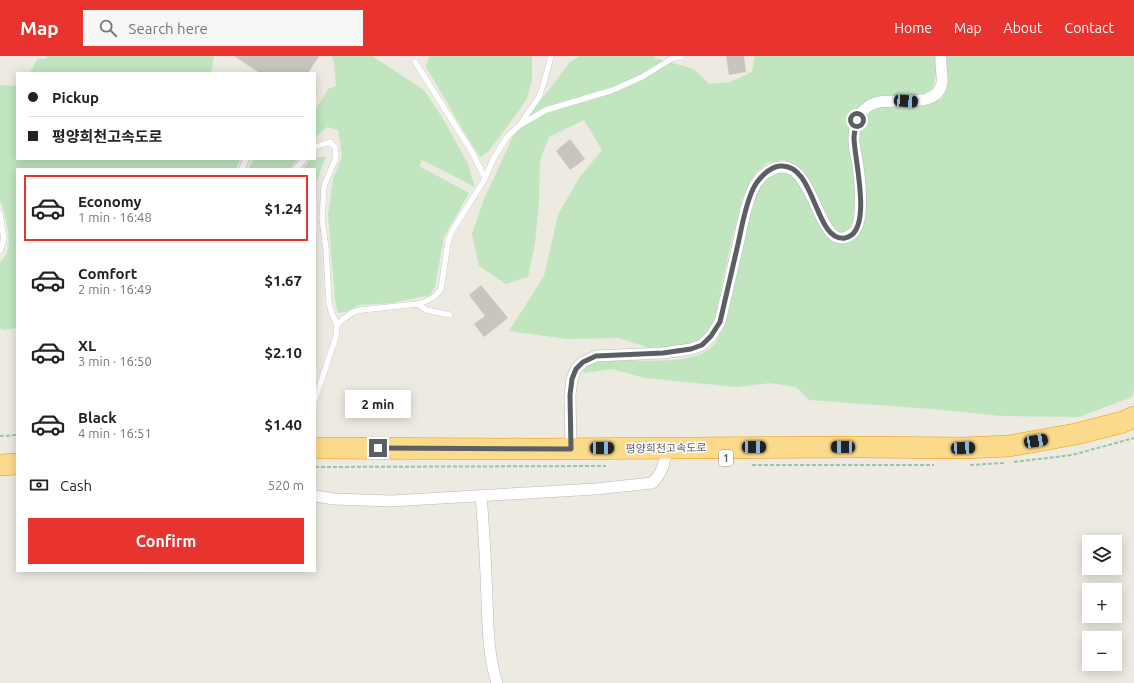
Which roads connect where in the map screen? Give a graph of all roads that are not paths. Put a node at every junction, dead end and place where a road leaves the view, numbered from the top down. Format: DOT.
graph roads {
  1 [pos="551,56"];
  2 [pos="682,56"];
  3 [pos="941,56"];
  4 [pos="415,62"];
  5 [pos="520,125"];
  6 [pos="316,146"];
  7 [pos="303,160"];
  8 [pos="297,168"];
  9 [pos="485,178"];
  10 [pos="0,214"];
  11 [pos="0,251"];
  12 [pos="418,304"];
  13 [pos="450,315"];
  14 [pos="337,324"];
  15 [pos="316,396"];
  16 [pos="1130,423"];
  17 [pos="316,448"];
  18 [pos="571,449"];
  19 [pos="16,455"];
  20 [pos="0,456"];
  21 [pos="316,458"];
  22 [pos="665,459"];
  23 [pos="16,464"];
  24 [pos="0,465"];
  25 [pos="316,496"];
  26 [pos="481,496"];
  27 [pos="497,683"];
  1 -- 5 [label="lane"];
  2 -- 5 [label="lane"];
  3 -- 18 [label="street"];
  4 -- 9 [label="lane"];
  5 -- 9 [label="lane"];
  6 -- 14 [label="lane"];
  7 -- 8 [label="lane"];
  9 -- 12 [label="lane"];
  10 -- 11 [label="lane"];
  12 -- 13 [label="lane"];
  12 -- 14 [label="lane"];
  14 -- 15 [label="lane"];
  16 -- 18 [label="highway, 평양희천고속도로 / 1"];
  16 -- 22 [label="highway, 평양희천고속도로 / 1"];
  17 -- 18 [label="highway, 평양희천고속도로 / 1"];
  19 -- 20 [label="highway"];
  21 -- 22 [label="highway, 평양희천고속도로 / 1"];
  22 -- 26 [label="street"];
  23 -- 24 [label="highway"];
  25 -- 26 [label="street"];
  26 -- 27 [label="street"];
}
